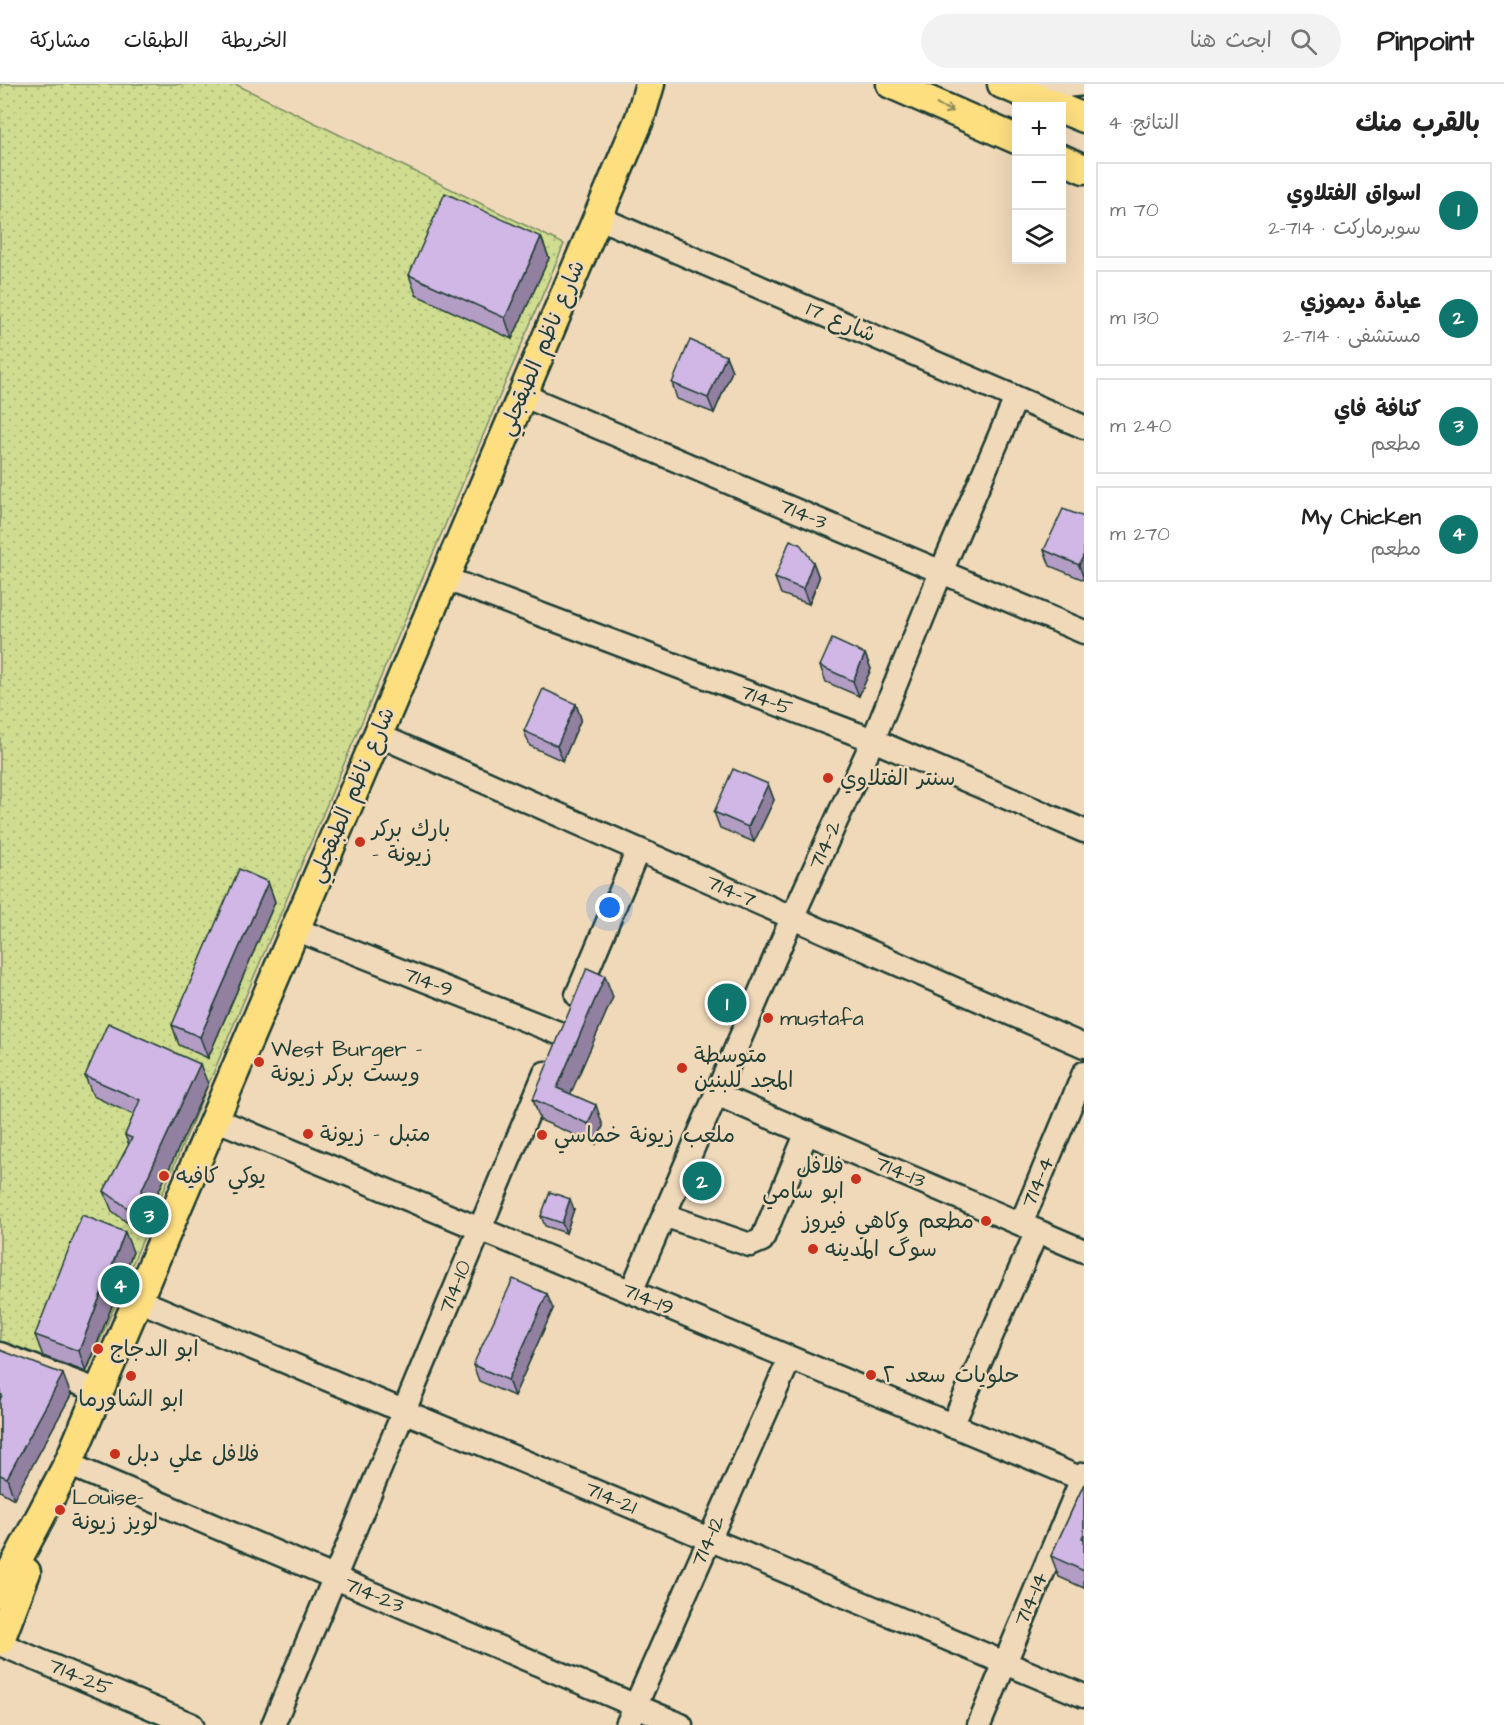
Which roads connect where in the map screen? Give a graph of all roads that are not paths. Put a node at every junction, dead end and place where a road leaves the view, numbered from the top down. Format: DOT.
graph roads {
  1 [pos="650,84"];
  2 [pos="661,84"];
  3 [pos="891,84"];
  4 [pos="1003,84"];
  5 [pos="1084,84"];
  6 [pos="1046,102"];
  7 [pos="1066,111"];
  8 [pos="640,118"];
  9 [pos="1084,118"];
  10 [pos="1012,137"];
  11 [pos="1066,161"];
  12 [pos="1084,169"];
  13 [pos="597,217"];
  14 [pos="522,395"];
  15 [pos="1016,398"];
  16 [pos="1084,427"];
  17 [pos="941,572"];
  18 [pos="444,578"];
  19 [pos="1084,632"];
  20 [pos="378,735"];
  21 [pos="873,740"];
  22 [pos="1084,831"];
  23 [pos="638,850"];
  24 [pos="792,918"];
  25 [pos="295,929"];
  26 [pos="561,1034"];
  27 [pos="1084,1046"];
  28 [pos="1084,1073"];
  29 [pos="716,1094"];
  30 [pos="215,1119"];
  31 [pos="807,1132"];
  32 [pos="664,1215"];
  33 [pos="1029,1227"];
  34 [pos="479,1229"];
  35 [pos="1084,1251"];
  36 [pos="631,1292"];
  37 [pos="138,1300"];
  38 [pos="0,1354"];
  39 [pos="789,1358"];
  40 [pos="99,1390"];
  41 [pos="404,1411"];
  42 [pos="952,1426"];
  43 [pos="66,1468"];
  44 [pos="1083,1477"];
  45 [pos="710,1539"];
  46 [pos="335,1578"];
  47 [pos="0,1593"];
  48 [pos="0,1642"];
  49 [pos="1005,1663"];
  50 [pos="1084,1696"];
  51 [pos="631,1715"];
  52 [pos="192,1725"];
  53 [pos="273,1725"];
  54 [pos="681,1725"];
  55 [pos="979,1725"];
  1 -- 8 [label="main road, شارع ناظم الطبقجلي"];
  2 -- 8 [label="main road, شارع ناظم الطبقجلي"];
  3 -- 10 [label="main road, one-way"];
  4 -- 5 [label="street"];
  4 -- 6 [label="main road"];
  7 -- 9 [label="main road"];
  8 -- 13 [label="main road, شارع ناظم الطبقجلي"];
  11 -- 12 [label="main road"];
  13 -- 14 [label="main road, شارع ناظم الطبقجلي"];
  13 -- 15 [label="street, شارع 17"];
  14 -- 17 [label="street, 714-3"];
  14 -- 18 [label="main road, شارع ناظم الطبقجلي"];
  15 -- 16 [label="street, شارع 17"];
  15 -- 17 [label="street, 714-2"];
  17 -- 19 [label="street, 714-3"];
  17 -- 21 [label="street, 714-2"];
  18 -- 20 [label="main road, شارع ناظم الطبقجلي"];
  18 -- 21 [label="street, 714-5"];
  20 -- 23 [label="street, 714-7"];
  20 -- 25 [label="main road, شارع ناظم الطبقجلي"];
  21 -- 22 [label="street, 714-5"];
  21 -- 24 [label="street, 714-2"];
  23 -- 24 [label="street, 714-7"];
  23 -- 26 [label="street, 714-10"];
  24 -- 27 [label="street, 714-7"];
  24 -- 29 [label="street, 714-2"];
  25 -- 26 [label="street, 714-9"];
  25 -- 30 [label="main road, شارع ناظم الطبقجلي"];
  26 -- 34 [label="street, 714-10"];
  28 -- 33 [label="street, 714-4"];
  29 -- 31 [label="street, 714-13"];
  29 -- 32 [label="street, 714-2"];
  30 -- 34 [label="street, 714-19"];
  30 -- 37 [label="main road, شارع ناظم الطبقجلي"];
  31 -- 32 [label="street"];
  31 -- 33 [label="street, 714-13"];
  32 -- 36 [label="street, 714-2"];
  33 -- 35 [label="street, 714-13"];
  33 -- 42 [label="street, 714-4"];
  34 -- 36 [label="street, 714-19"];
  34 -- 41 [label="street, 714-10"];
  36 -- 39 [label="street, 714-19"];
  37 -- 40 [label="main road, شارع ناظم الطبقجلي"];
  37 -- 41 [label="street, 714-21"];
  38 -- 40 [label="street"];
  39 -- 42 [label="street, 714-19"];
  39 -- 45 [label="street, 714-12"];
  40 -- 43 [label="main road, شارع ناظم الطبقجلي"];
  41 -- 45 [label="street, 714-21"];
  41 -- 46 [label="street, 714-10"];
  42 -- 44 [label="street, 714-19"];
  43 -- 46 [label="street, 714-23"];
  43 -- 47 [label="main road, شارع ناظم الطبقجلي"];
  43 -- 48 [label="main road, شارع ناظم الطبقجلي"];
  44 -- 49 [label="street, 714-14"];
  45 -- 49 [label="street, 714-21"];
  45 -- 51 [label="street, 714-12"];
  46 -- 51 [label="street, 714-23"];
  46 -- 53 [label="street, 714-10"];
  48 -- 52 [label="street, 714-25"];
  49 -- 50 [label="street, 714-21"];
  49 -- 55 [label="street, 714-14"];
  51 -- 54 [label="street, 714-23"];
}
